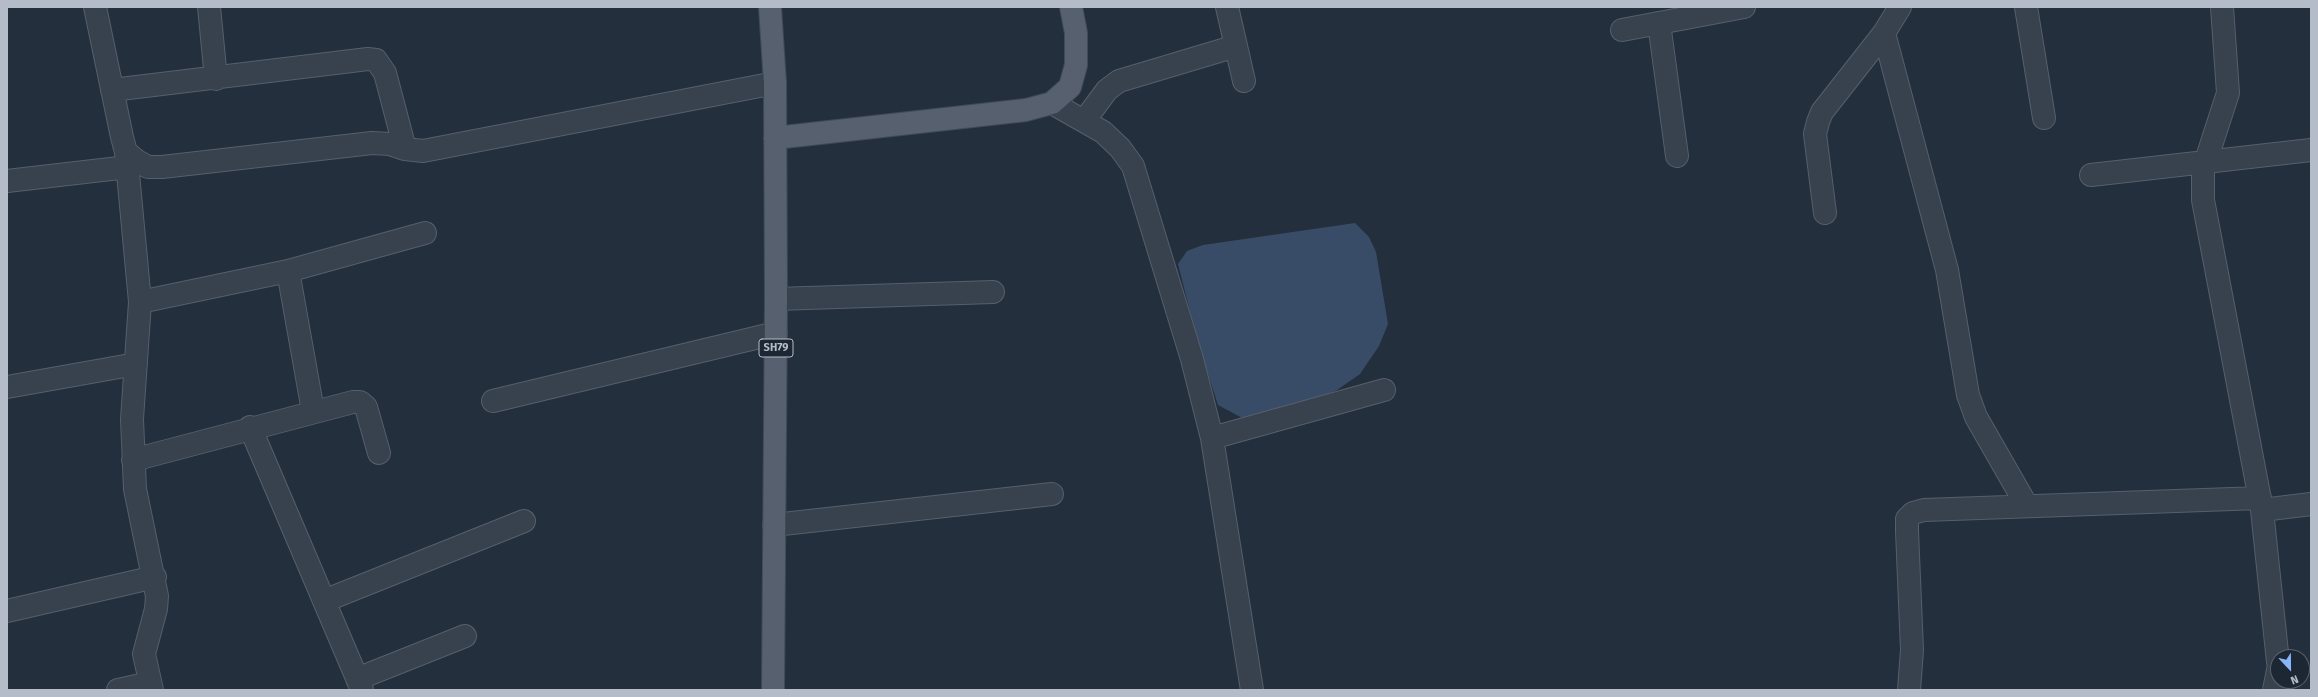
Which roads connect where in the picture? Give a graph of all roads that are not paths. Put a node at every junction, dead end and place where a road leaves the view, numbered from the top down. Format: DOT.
graph roads {
  1 [pos="96,7"];
  2 [pos="209,7"];
  3 [pos="770,7"];
  4 [pos="1071,7"];
  5 [pos="1227,7"];
  6 [pos="1744,7"];
  7 [pos="1900,7"];
  8 [pos="2026,7"];
  9 [pos="2222,7"];
  10 [pos="1659,23"];
  11 [pos="1622,30"];
  12 [pos="1884,33"];
  13 [pos="1236,46"];
  14 [pos="216,79"];
  15 [pos="1244,81"];
  16 [pos="775,83"];
  17 [pos="112,90"];
  18 [pos="1052,103"];
  19 [pos="2044,118"];
  20 [pos="1084,122"];
  21 [pos="775,138"];
  22 [pos="406,149"];
  23 [pos="2311,150"];
  24 [pos="1677,156"];
  25 [pos="127,159"];
  26 [pos="2206,161"];
  27 [pos="2091,175"];
  28 [pos="7,182"];
  29 [pos="1825,213"];
  30 [pos="425,233"];
  31 [pos="288,271"];
  32 [pos="993,292"];
  33 [pos="776,299"];
  34 [pos="140,302"];
  35 [pos="776,333"];
  36 [pos="136,364"];
  37 [pos="7,387"];
  38 [pos="1384,390"];
  39 [pos="493,401"];
  40 [pos="313,412"];
  41 [pos="250,427"];
  42 [pos="1212,438"];
  43 [pos="379,454"];
  44 [pos="133,460"];
  45 [pos="1052,494"];
  46 [pos="2261,504"];
  47 [pos="2311,504"];
  48 [pos="2027,506"];
  49 [pos="524,521"];
  50 [pos="774,525"];
  51 [pos="155,577"];
  52 [pos="324,601"];
  53 [pos="7,611"];
  54 [pos="465,636"];
  55 [pos="2277,649"];
  56 [pos="359,684"];
  57 [pos="151,687"];
  58 [pos="118,690"];
  59 [pos="773,690"];
  60 [pos="1252,690"];
  61 [pos="1909,690"];
  1 -- 17 [label="street"];
  2 -- 14 [label="street"];
  3 -- 16 [label="main road, SH79"];
  4 -- 18 [label="main road"];
  5 -- 13 [label="street"];
  6 -- 10 [label="street"];
  7 -- 12 [label="street"];
  8 -- 19 [label="street"];
  9 -- 26 [label="street"];
  10 -- 11 [label="street"];
  10 -- 24 [label="street"];
  12 -- 29 [label="street"];
  12 -- 48 [label="street"];
  13 -- 15 [label="street"];
  13 -- 20 [label="street"];
  14 -- 17 [label="street"];
  14 -- 22 [label="street"];
  16 -- 21 [label="main road, SH79"];
  16 -- 22 [label="street"];
  17 -- 25 [label="street"];
  18 -- 20 [label="street"];
  18 -- 21 [label="main road"];
  20 -- 42 [label="street"];
  21 -- 33 [label="main road, SH79"];
  22 -- 25 [label="street"];
  23 -- 26 [label="street"];
  25 -- 28 [label="street"];
  25 -- 34 [label="street"];
  26 -- 27 [label="street"];
  26 -- 46 [label="street"];
  30 -- 31 [label="street"];
  31 -- 34 [label="street"];
  31 -- 40 [label="street"];
  32 -- 33 [label="street"];
  33 -- 35 [label="main road, SH79"];
  34 -- 36 [label="street"];
  35 -- 39 [label="street"];
  35 -- 50 [label="main road, SH79"];
  36 -- 37 [label="street"];
  36 -- 44 [label="street"];
  38 -- 42 [label="street"];
  40 -- 41 [label="street"];
  40 -- 43 [label="street"];
  41 -- 44 [label="street"];
  41 -- 52 [label="street"];
  42 -- 60 [label="street"];
  44 -- 51 [label="street"];
  45 -- 50 [label="street"];
  46 -- 47 [label="street"];
  46 -- 48 [label="street"];
  46 -- 55 [label="street"];
  48 -- 61 [label="street"];
  49 -- 52 [label="street"];
  50 -- 59 [label="main road, SH79"];
  51 -- 53 [label="street"];
  51 -- 57 [label="street"];
  52 -- 56 [label="street"];
  54 -- 56 [label="street"];
  57 -- 58 [label="street"];
}
